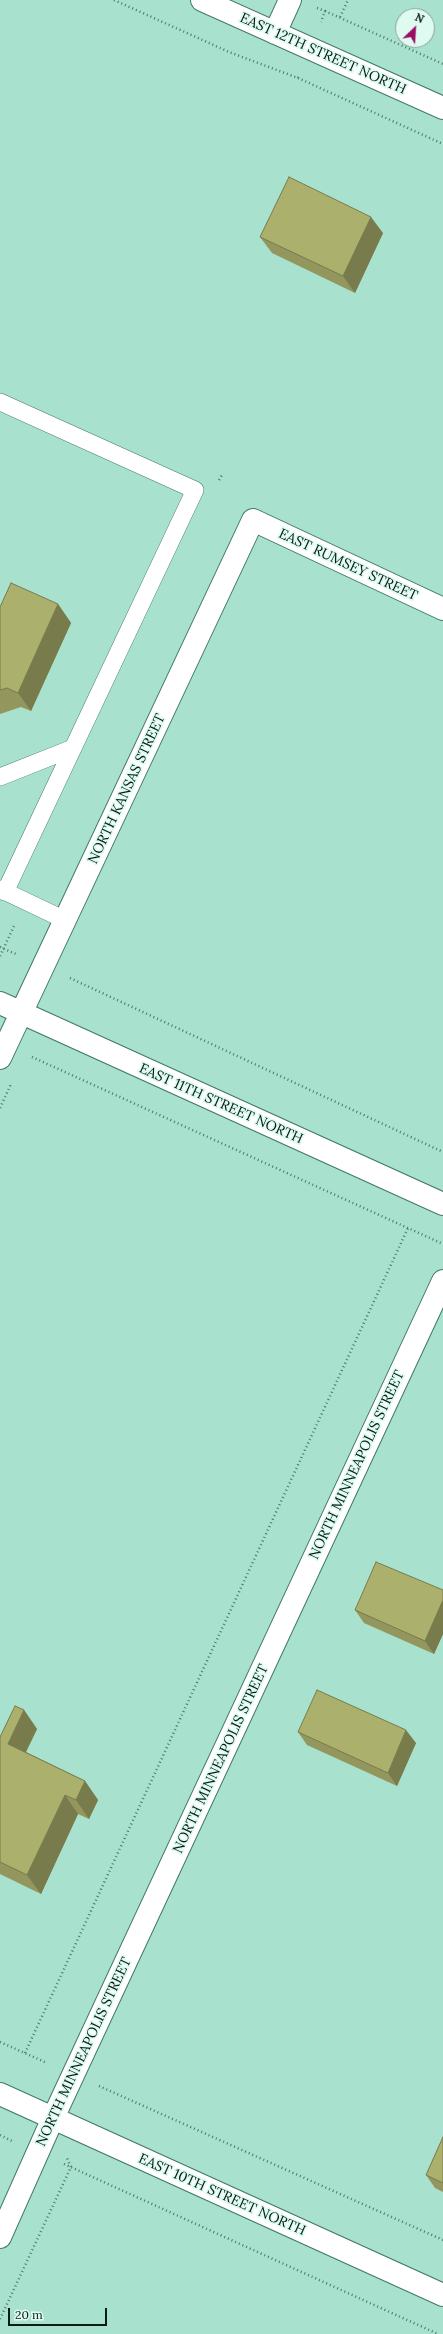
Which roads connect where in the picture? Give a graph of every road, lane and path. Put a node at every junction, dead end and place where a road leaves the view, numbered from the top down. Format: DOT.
graph roads {
  1 [pos="114,0"];
  2 [pos="202,0"];
  3 [pos="290,0"];
  4 [pos="348,0"];
  5 [pos="325,11"];
  6 [pos="340,18"];
  7 [pos="275,33"];
  8 [pos="229,52"];
  9 [pos="443,64"];
  10 [pos="298,78"];
  11 [pos="443,108"];
  12 [pos="443,144"];
  13 [pos="0,402"];
  14 [pos="253,520"];
  15 [pos="443,609"];
  16 [pos="73,748"];
  17 [pos="0,777"];
  18 [pos="3,890"];
  19 [pos="65,920"];
  20 [pos="0,947"];
  21 [pos="43,966"];
  22 [pos="0,1003"];
  23 [pos="21,1013"];
  24 [pos="3,1052"];
  25 [pos="443,1152"];
  26 [pos="443,1204"];
  27 [pos="408,1228"];
  28 [pos="443,1244"];
  29 [pos="443,1281"];
  30 [pos="0,2042"];
  31 [pos="25,2053"];
  32 [pos="74,2074"];
  33 [pos="0,2094"];
  34 [pos="53,2118"];
  35 [pos="0,2135"];
  36 [pos="38,2152"];
  37 [pos="71,2167"];
  38 [pos="0,2237"];
  39 [pos="443,2240"];
  40 [pos="443,2295"];
  41 [pos="0,2320"];
  42 [pos="438,2334"];
  1 -- 8 [label="path"];
  2 -- 7 [label="street, EAST 12TH STREET NORTH"];
  3 -- 7 [label="street"];
  4 -- 6 [label="path"];
  5 -- 6 [label="path"];
  6 -- 9 [label="path"];
  7 -- 11 [label="street, EAST 12TH STREET NORTH"];
  10 -- 12 [label="path"];
  13 -- 16 [label="lane"];
  14 -- 15 [label="street, EAST RUMSEY STREET"];
  14 -- 19 [label="street, NORTH KANSAS STREET"];
  16 -- 17 [label="lane"];
  16 -- 18 [label="lane"];
  18 -- 19 [label="lane"];
  19 -- 21 [label="street, NORTH KANSAS STREET"];
  20 -- 21 [label="path"];
  21 -- 23 [label="street, NORTH KANSAS STREET"];
  21 -- 25 [label="path"];
  22 -- 23 [label="street, EAST 11TH STREET NORTH"];
  23 -- 24 [label="street, NORTH KANSAS STREET"];
  23 -- 26 [label="street, EAST 11TH STREET NORTH"];
  24 -- 27 [label="path"];
  27 -- 28 [label="path"];
  27 -- 31 [label="path"];
  29 -- 32 [label="street, NORTH MINNEAPOLIS STREET"];
  30 -- 31 [label="path"];
  31 -- 32 [label="path"];
  32 -- 34 [label="street, NORTH MINNEAPOLIS STREET"];
  32 -- 39 [label="path"];
  33 -- 34 [label="street, EAST 10TH STREET NORTH"];
  34 -- 36 [label="street, NORTH MINNEAPOLIS STREET"];
  34 -- 40 [label="street, EAST 10TH STREET NORTH"];
  35 -- 36 [label="path"];
  36 -- 37 [label="path"];
  36 -- 38 [label="street, NORTH MINNEAPOLIS STREET"];
  37 -- 41 [label="path"];
  37 -- 42 [label="path"];
}
